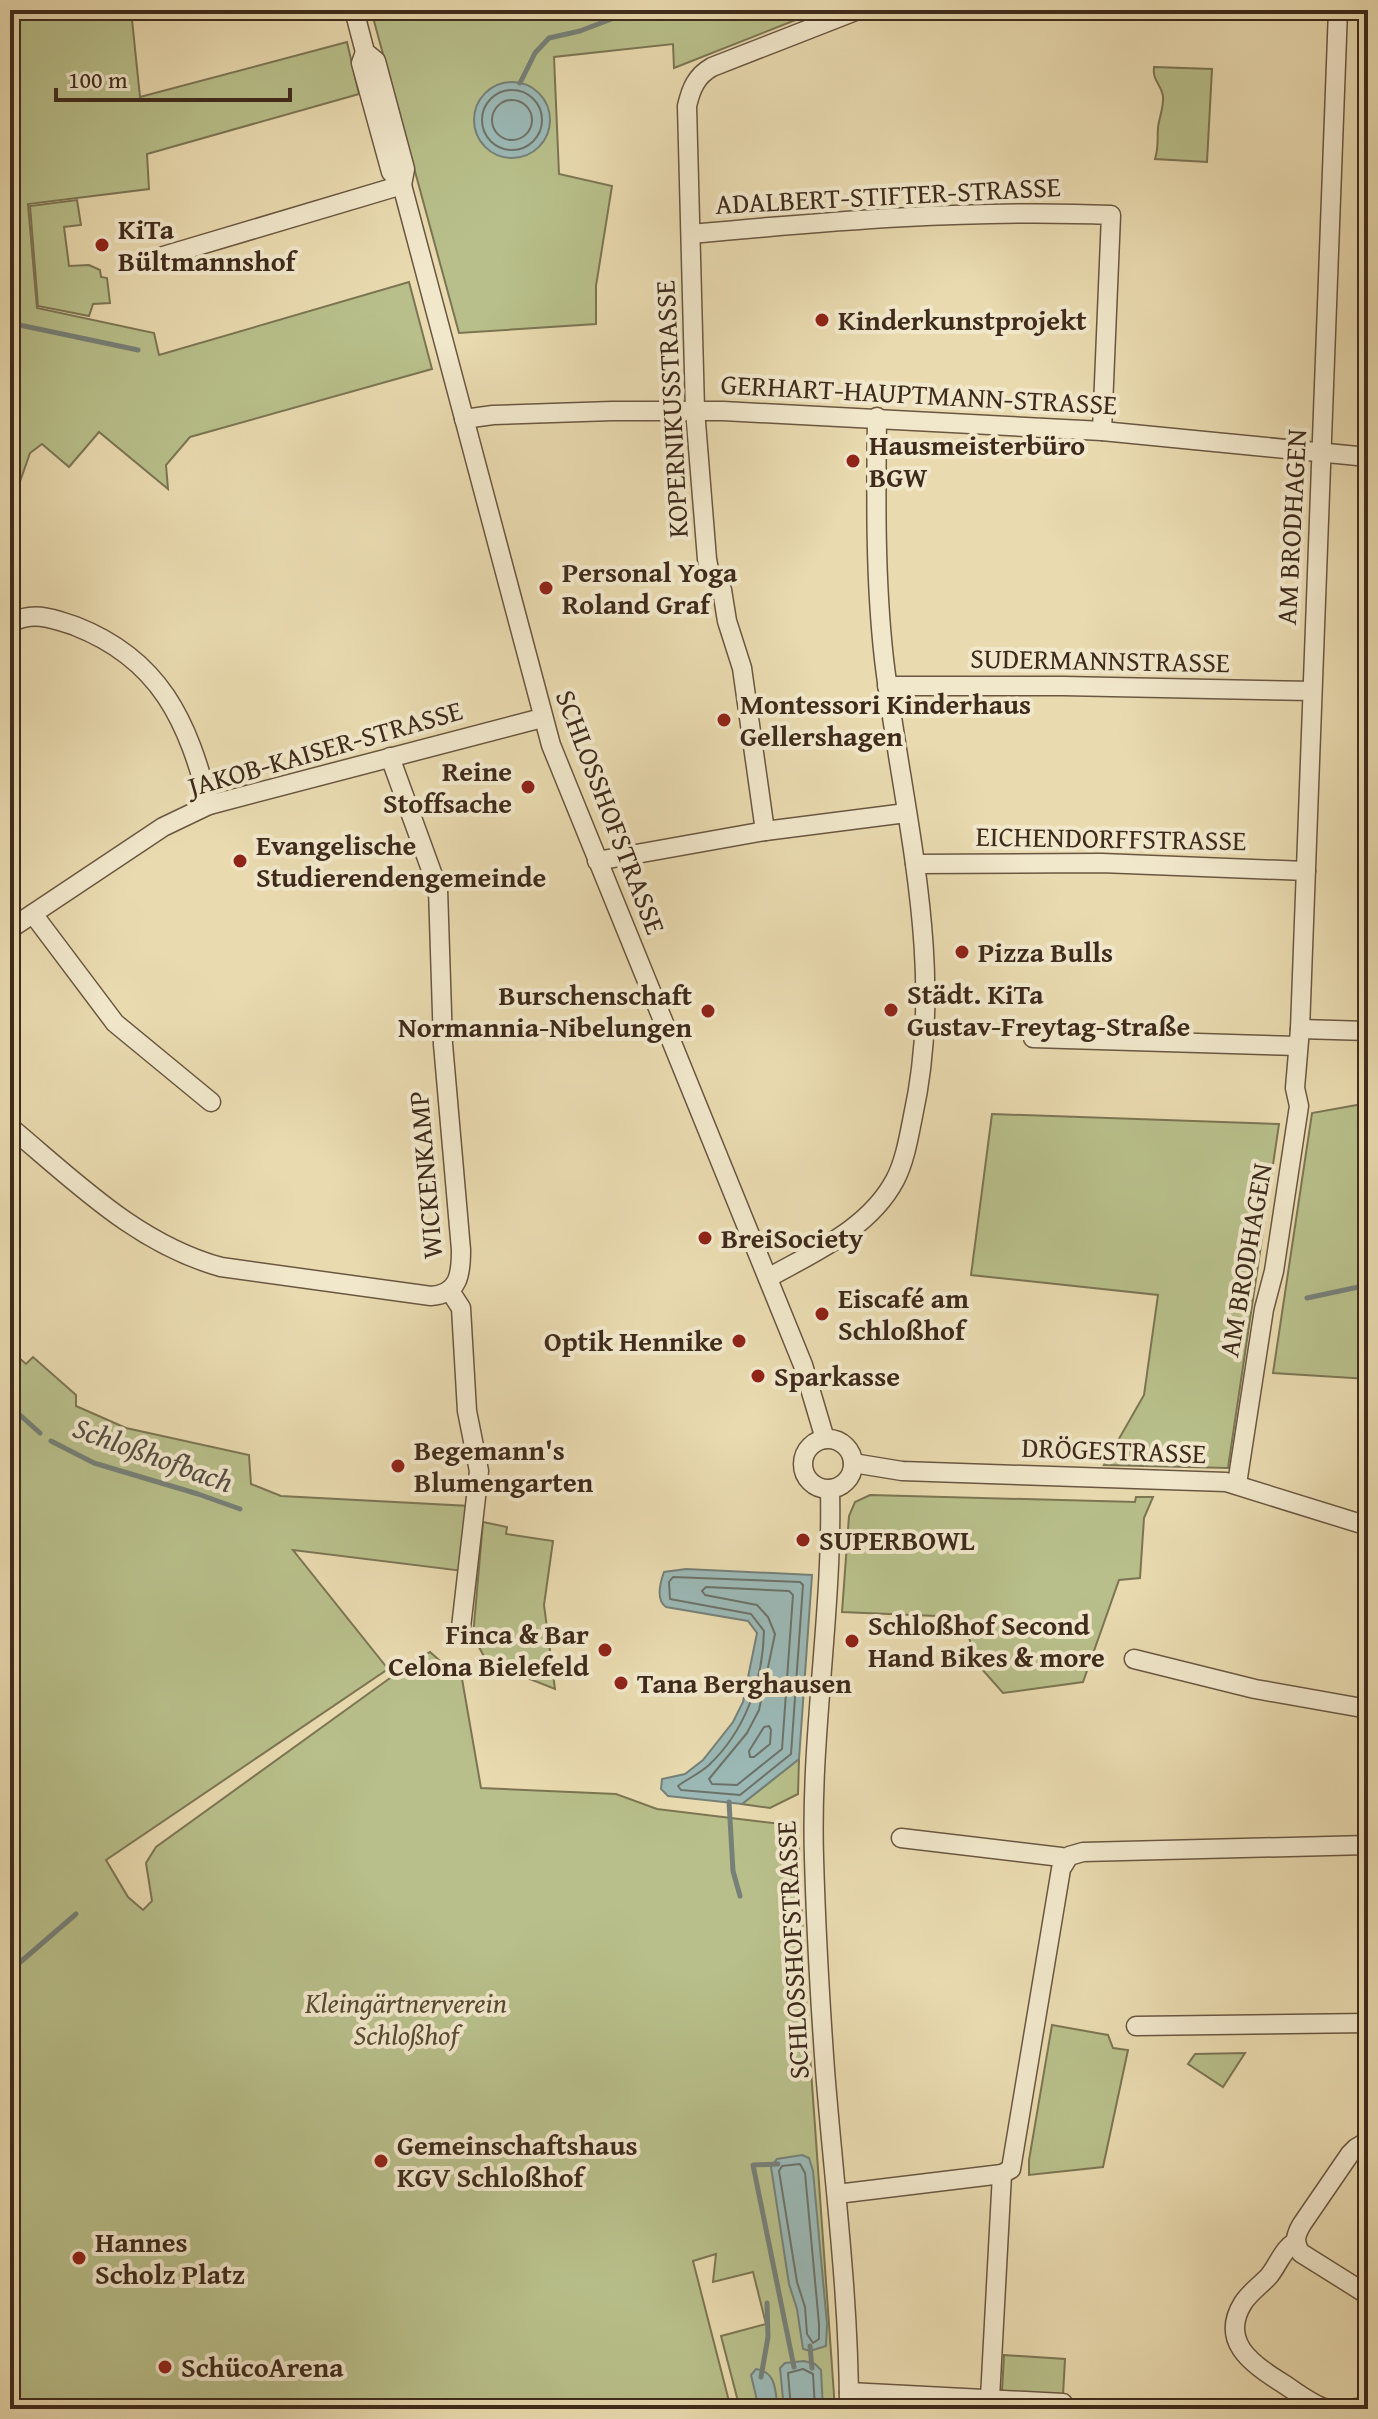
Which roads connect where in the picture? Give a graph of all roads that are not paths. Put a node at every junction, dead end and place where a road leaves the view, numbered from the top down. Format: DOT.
graph roads {
  1 [pos="354,10"];
  2 [pos="858,10"];
  3 [pos="1338,10"];
  4 [pos="402,185"];
  5 [pos="691,234"];
  6 [pos="160,257"];
  7 [pos="695,410"];
  8 [pos="877,417"];
  9 [pos="464,419"];
  10 [pos="1102,431"];
  11 [pos="1323,453"];
  12 [pos="1368,457"];
  13 [pos="10,623"];
  14 [pos="887,686"];
  15 [pos="1312,691"];
  16 [pos="542,718"];
  17 [pos="390,757"];
  18 [pos="209,805"];
  19 [pos="906,813"];
  20 [pos="765,831"];
  21 [pos="597,861"];
  22 [pos="915,864"];
  23 [pos="1306,871"];
  24 [pos="33,914"];
  25 [pos="10,929"];
  26 [pos="1368,1031"];
  27 [pos="1299,1037"];
  28 [pos="1033,1038"];
  29 [pos="211,1102"];
  30 [pos="10,1127"];
  31 [pos="768,1278"];
  32 [pos="450,1291"];
  33 [pos="825,1439"];
  34 [pos="853,1463"];
  35 [pos="1237,1484"];
  36 [pos="830,1489"];
  37 [pos="1368,1526"];
  38 [pos="460,1636"];
  39 [pos="1134,1659"];
  40 [pos="1368,1709"];
  41 [pos="901,1838"];
  42 [pos="1368,1845"];
  43 [pos="1066,1860"];
  44 [pos="1368,2023"];
  45 [pos="1136,2026"];
  46 [pos="1368,2141"];
  47 [pos="1002,2174"];
  48 [pos="837,2194"];
  49 [pos="1295,2242"];
  50 [pos="1368,2295"];
  51 [pos="990,2398"];
  52 [pos="849,2401"];
  53 [pos="1063,2403"];
  54 [pos="1022,2404"];
  55 [pos="1368,2407"];
  56 [pos="1327,2409"];
  57 [pos="1348,2409"];
  1 -- 4 [label="street, SCHLOSSHOFSTRASSE"];
  2 -- 5 [label="street, KOPERNIKUSSTRASSE"];
  3 -- 11 [label="street, AM BRODHAGEN"];
  4 -- 6 [label="street"];
  4 -- 9 [label="street, SCHLOSSHOFSTRASSE"];
  5 -- 7 [label="street, KOPERNIKUSSTRASSE"];
  5 -- 10 [label="street, ADALBERT-STIFTER-STRASSE"];
  7 -- 8 [label="street, GERHART-HAUPTMANN-STRASSE"];
  7 -- 9 [label="street, GERHART-HAUPTMANN-STRASSE"];
  7 -- 20 [label="street, KOPERNIKUSSTRASSE"];
  8 -- 10 [label="street, GERHART-HAUPTMANN-STRASSE"];
  8 -- 14 [label="street"];
  9 -- 16 [label="street, SCHLOSSHOFSTRASSE"];
  10 -- 11 [label="street, GERHART-HAUPTMANN-STRASSE"];
  11 -- 12 [label="street, GERHART-HAUPTMANN-STRASSE"];
  11 -- 15 [label="street, AM BRODHAGEN"];
  13 -- 18 [label="street"];
  14 -- 15 [label="street, SUDERMANNSTRASSE"];
  14 -- 19 [label="street"];
  15 -- 23 [label="street, AM BRODHAGEN"];
  16 -- 17 [label="street, JAKOB-KAISER-STRASSE"];
  16 -- 21 [label="street, SCHLOSSHOFSTRASSE"];
  17 -- 18 [label="street, JAKOB-KAISER-STRASSE"];
  17 -- 32 [label="street, WICKENKAMP"];
  18 -- 24 [label="street, JAKOB-KAISER-STRASSE"];
  19 -- 20 [label="street"];
  19 -- 22 [label="street"];
  20 -- 21 [label="street"];
  21 -- 31 [label="street, SCHLOSSHOFSTRASSE"];
  22 -- 23 [label="street, EICHENDORFFSTRASSE"];
  22 -- 31 [label="street"];
  23 -- 27 [label="street, AM BRODHAGEN"];
  24 -- 25 [label="street, JAKOB-KAISER-STRASSE"];
  24 -- 29 [label="street"];
  26 -- 27 [label="street"];
  27 -- 28 [label="street"];
  27 -- 35 [label="street, AM BRODHAGEN"];
  30 -- 32 [label="street"];
  31 -- 33 [label="street, SCHLOSSHOFSTRASSE"];
  32 -- 38 [label="street, WICKENKAMP"];
  33 -- 34 [label="street"];
  33 -- 36 [label="street"];
  34 -- 35 [label="street, DRÖGESTRASSE"];
  34 -- 36 [label="street"];
  35 -- 37 [label="street, DRÖGESTRASSE"];
  36 -- 48 [label="street, SCHLOSSHOFSTRASSE"];
  39 -- 40 [label="street"];
  41 -- 43 [label="street"];
  42 -- 43 [label="street"];
  43 -- 47 [label="street"];
  44 -- 45 [label="street"];
  46 -- 49 [label="street"];
  47 -- 48 [label="street"];
  47 -- 51 [label="street"];
  48 -- 52 [label="street, SCHLOSSHOFSTRASSE"];
  49 -- 50 [label="street"];
  49 -- 56 [label="street"];
  51 -- 52 [label="street"];
  51 -- 54 [label="street"];
  53 -- 54 [label="street"];
  55 -- 57 [label="street"];
}
